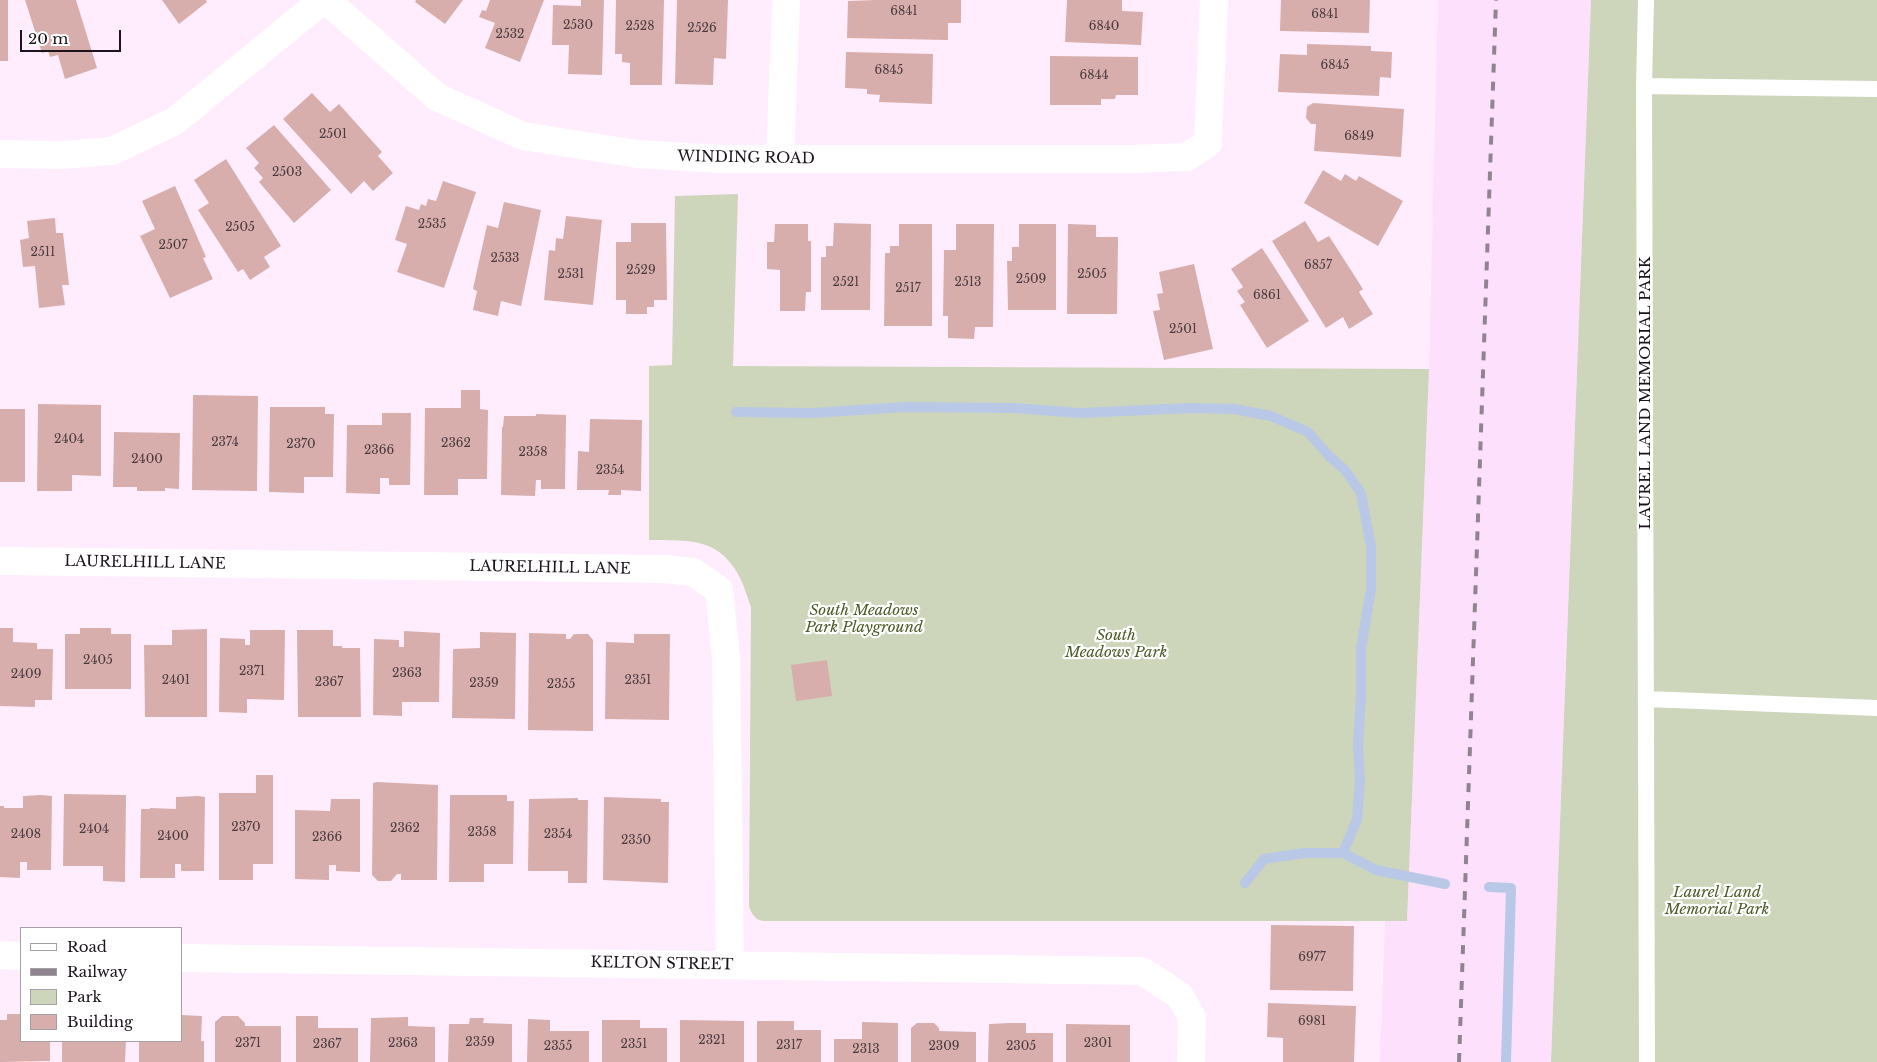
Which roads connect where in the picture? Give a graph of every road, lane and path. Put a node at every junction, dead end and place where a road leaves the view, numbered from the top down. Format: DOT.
graph roads {
  1 [pos="322,0"];
  2 [pos="326,0"];
  3 [pos="786,0"];
  4 [pos="1214,0"];
  5 [pos="1646,0"];
  6 [pos="1644,86"];
  7 [pos="1877,89"];
  8 [pos="0,154"];
  9 [pos="780,159"];
  10 [pos="0,561"];
  11 [pos="1647,699"];
  12 [pos="1877,708"];
  13 [pos="0,956"];
  14 [pos="20,956"];
  15 [pos="182,958"];
  16 [pos="730,965"];
  17 [pos="1191,1062"];
  18 [pos="1647,1062"];
  1 -- 8 [label="street"];
  2 -- 9 [label="street, WINDING ROAD"];
  3 -- 9 [label="street"];
  4 -- 9 [label="street, WINDING ROAD"];
  5 -- 6 [label="lane, LAUREL LAND MEMORIAL PARK"];
  6 -- 7 [label="lane"];
  6 -- 11 [label="lane, LAUREL LAND MEMORIAL PARK"];
  10 -- 16 [label="street, LAURELHILL LANE"];
  11 -- 12 [label="lane"];
  11 -- 18 [label="lane, LAUREL LAND MEMORIAL PARK"];
  13 -- 14 [label="street"];
  15 -- 16 [label="street, KELTON STREET"];
  16 -- 17 [label="street, KELTON STREET"];
}
